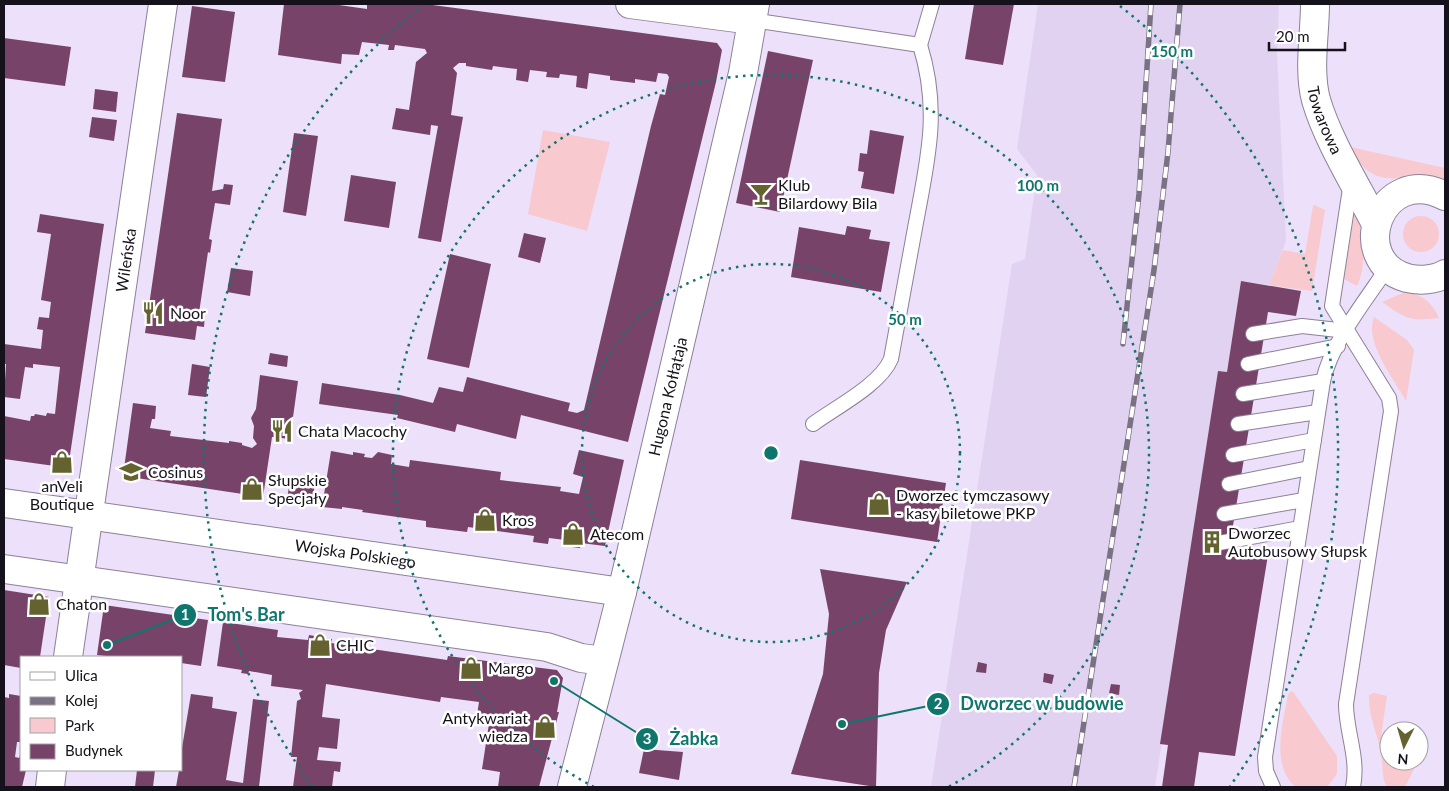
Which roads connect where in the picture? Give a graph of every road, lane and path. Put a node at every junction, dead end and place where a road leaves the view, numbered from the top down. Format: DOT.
graph roads {
  1 [pos="163,4"];
  2 [pos="630,4"];
  3 [pos="932,4"];
  4 [pos="1315,4"];
  5 [pos="753,12"];
  6 [pos="920,45"];
  7 [pos="1352,176"];
  8 [pos="1445,196"];
  9 [pos="1376,224"];
  10 [pos="1388,267"];
  11 [pos="1445,274"];
  12 [pos="1346,331"];
  13 [pos="1253,334"];
  14 [pos="1338,346"];
  15 [pos="1248,364"];
  16 [pos="1323,381"];
  17 [pos="1243,394"];
  18 [pos="1318,412"];
  19 [pos="813,424"];
  20 [pos="1238,424"];
  21 [pos="1314,440"];
  22 [pos="1233,455"];
  23 [pos="1309,468"];
  24 [pos="1228,484"];
  25 [pos="1304,500"];
  26 [pos="4,503"];
  27 [pos="1224,514"];
  28 [pos="89,515"];
  29 [pos="1300,528"];
  30 [pos="1219,543"];
  31 [pos="4,569"];
  32 [pos="80,580"];
  33 [pos="622,592"];
  34 [pos="68,656"];
  35 [pos="604,662"];
  36 [pos="52,771"];
  37 [pos="50,787"];
  38 [pos="572,787"];
  39 [pos="1273,787"];
  40 [pos="1353,787"];
  1 -- 28 [label="street, Wileńska"];
  2 -- 5 [label="street"];
  3 -- 6 [label="lane"];
  4 -- 7 [label="street, Towarowa"];
  5 -- 6 [label="lane"];
  5 -- 33 [label="street, Hugona Kołłątaja"];
  6 -- 19 [label="lane"];
  7 -- 9 [label="street, Towarowa"];
  7 -- 12 [label="lane"];
  8 -- 9 [label="street"];
  9 -- 10 [label="street"];
  10 -- 11 [label="street"];
  10 -- 12 [label="lane"];
  12 -- 13 [label="lane"];
  12 -- 14 [label="lane"];
  12 -- 40 [label="lane"];
  14 -- 15 [label="lane"];
  14 -- 16 [label="lane"];
  16 -- 17 [label="lane"];
  16 -- 18 [label="lane"];
  18 -- 20 [label="lane"];
  18 -- 21 [label="lane"];
  21 -- 22 [label="lane"];
  21 -- 23 [label="lane"];
  23 -- 24 [label="lane"];
  23 -- 25 [label="lane"];
  25 -- 27 [label="lane"];
  25 -- 29 [label="lane"];
  26 -- 28 [label="street, Wojska Polskiego"];
  28 -- 32 [label="street"];
  28 -- 33 [label="street, Wojska Polskiego"];
  29 -- 30 [label="lane"];
  29 -- 39 [label="lane"];
  31 -- 32 [label="street"];
  32 -- 34 [label="street"];
  32 -- 35 [label="street"];
  33 -- 35 [label="street, Hugona Kołłątaja"];
  35 -- 38 [label="street, Hugona Kołłątaja"];
  36 -- 37 [label="street"];
}
